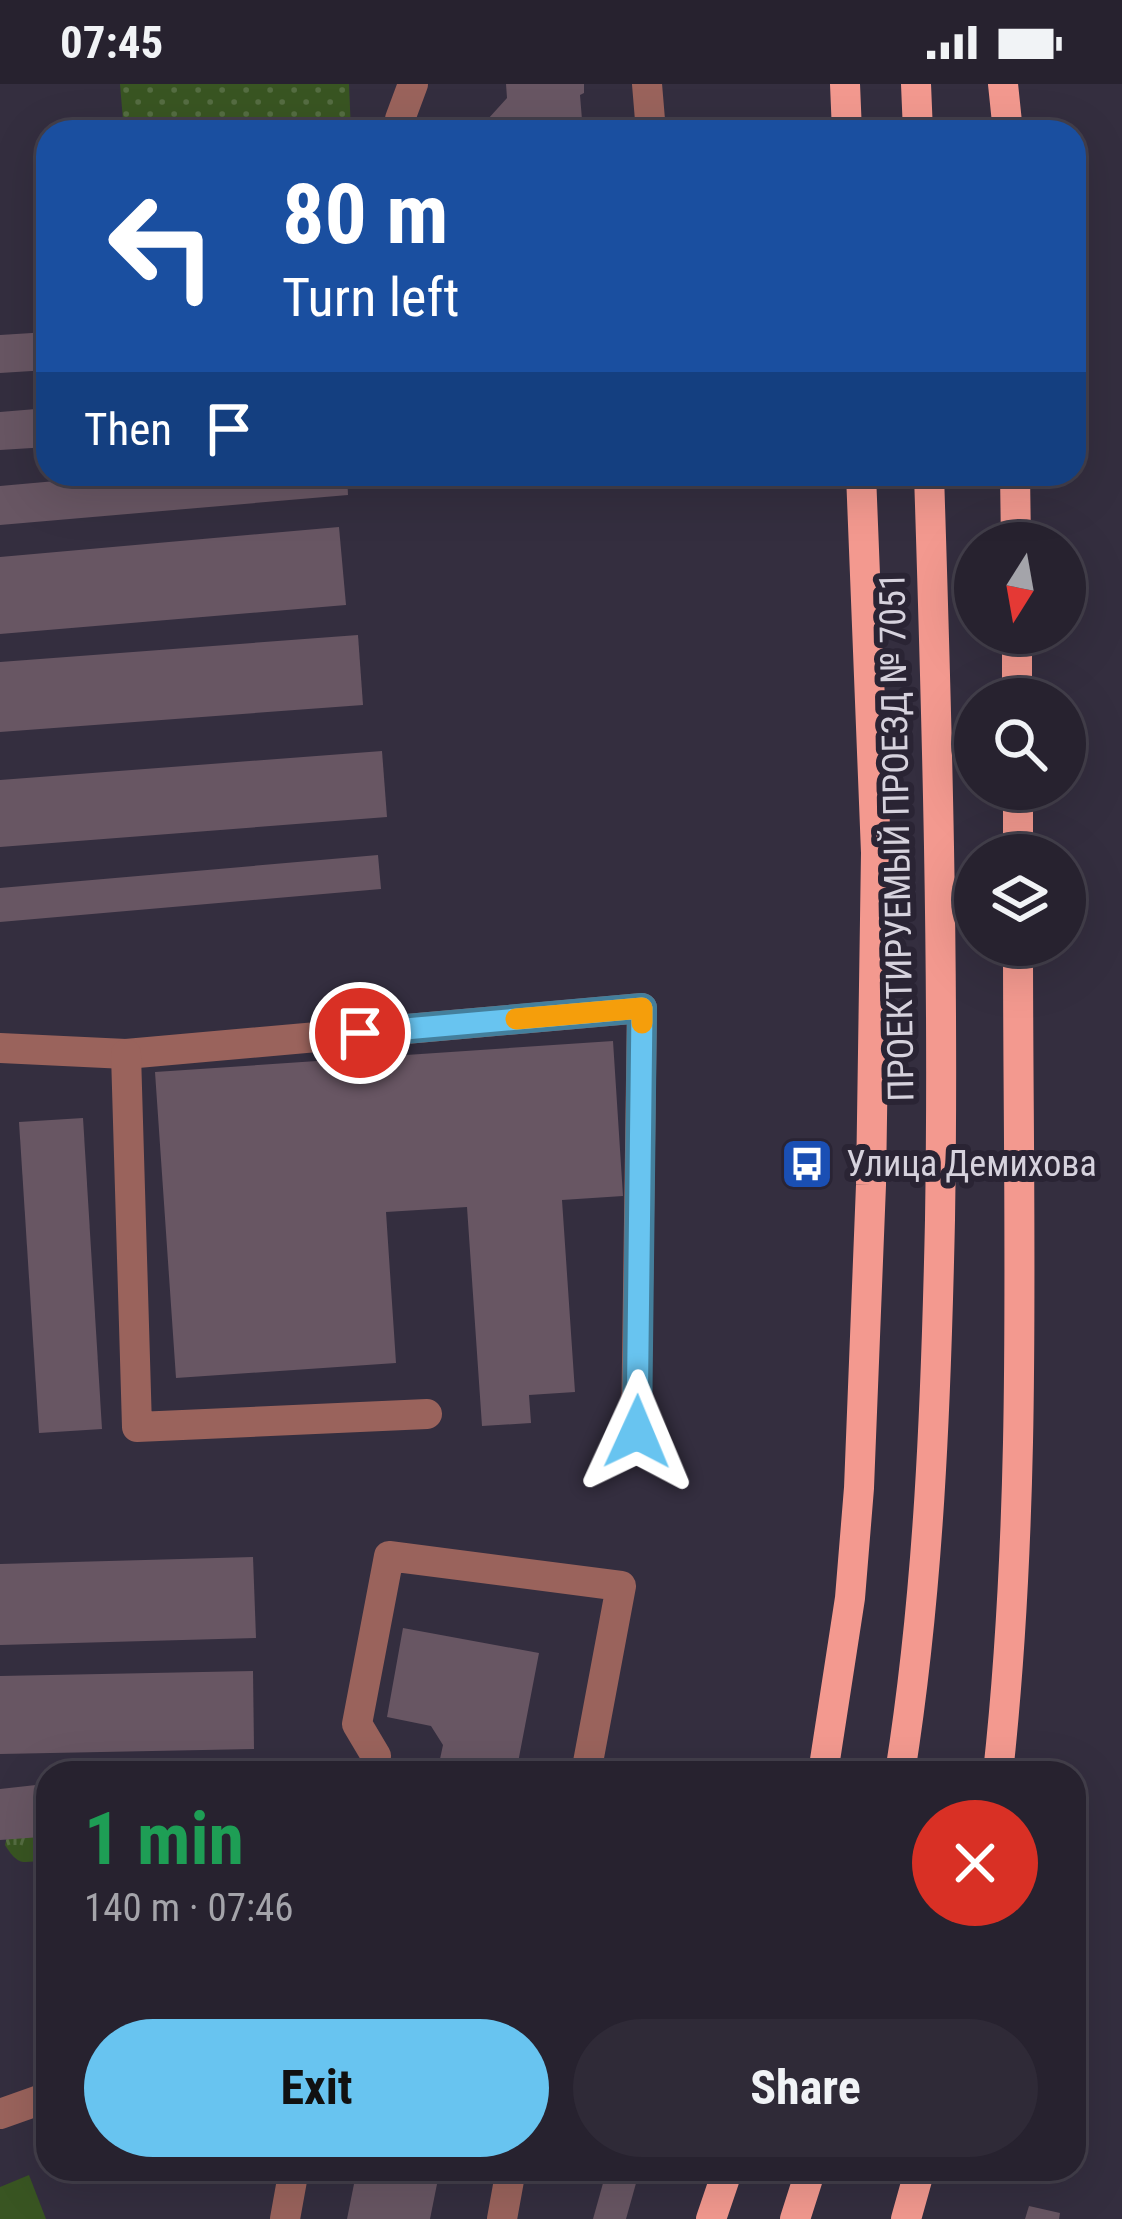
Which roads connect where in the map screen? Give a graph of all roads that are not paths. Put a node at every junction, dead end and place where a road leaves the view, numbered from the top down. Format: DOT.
graph roads {
  1 [pos="413,84"];
  2 [pos="647,84"];
  3 [pos="845,84"];
  4 [pos="916,84"];
  5 [pos="1003,84"];
  6 [pos="400,120"];
  7 [pos="650,120"];
  8 [pos="846,120"];
  9 [pos="918,120"];
  10 [pos="1007,120"];
  11 [pos="862,486"];
  12 [pos="929,486"];
  13 [pos="1016,486"];
  14 [pos="1016,522"];
  15 [pos="1018,966"];
  16 [pos="0,1048"];
  17 [pos="126,1054"];
  18 [pos="428,1414"];
  19 [pos="637,1432"];
  20 [pos="375,1761"];
  21 [pos="588,1761"];
  22 [pos="825,1761"];
  23 [pos="902,1761"];
  24 [pos="999,1761"];
  25 [pos="36,2101"];
  26 [pos="0,2114"];
  27 [pos="292,2181"];
  28 [pos="509,2181"];
  29 [pos="724,2181"];
  30 [pos="807,2181"];
  31 [pos="917,2181"];
  32 [pos="285,2219"];
  33 [pos="502,2219"];
  34 [pos="710,2219"];
  35 [pos="795,2219"];
  36 [pos="902,2219"];
  1 -- 6 [label="lane"];
  2 -- 7 [label="lane"];
  3 -- 8 [label="main road"];
  4 -- 9 [label="main road"];
  5 -- 10 [label="main road"];
  11 -- 22 [label="main road, ПРОЕКТИРУЕМЫЙ ПРОЕЗД № 7051"];
  12 -- 23 [label="main road, ПРОЕКТИРУЕМЫЙ ПРОЕЗД № 7051"];
  13 -- 14 [label="main road"];
  15 -- 24 [label="main road"];
  16 -- 17 [label="lane"];
  17 -- 18 [label="lane"];
  17 -- 19 [label="lane"];
  20 -- 21 [label="lane"];
  25 -- 26 [label="lane"];
  27 -- 32 [label="lane"];
  28 -- 33 [label="lane"];
  29 -- 34 [label="main road"];
  30 -- 35 [label="main road"];
  31 -- 36 [label="main road"];
}
